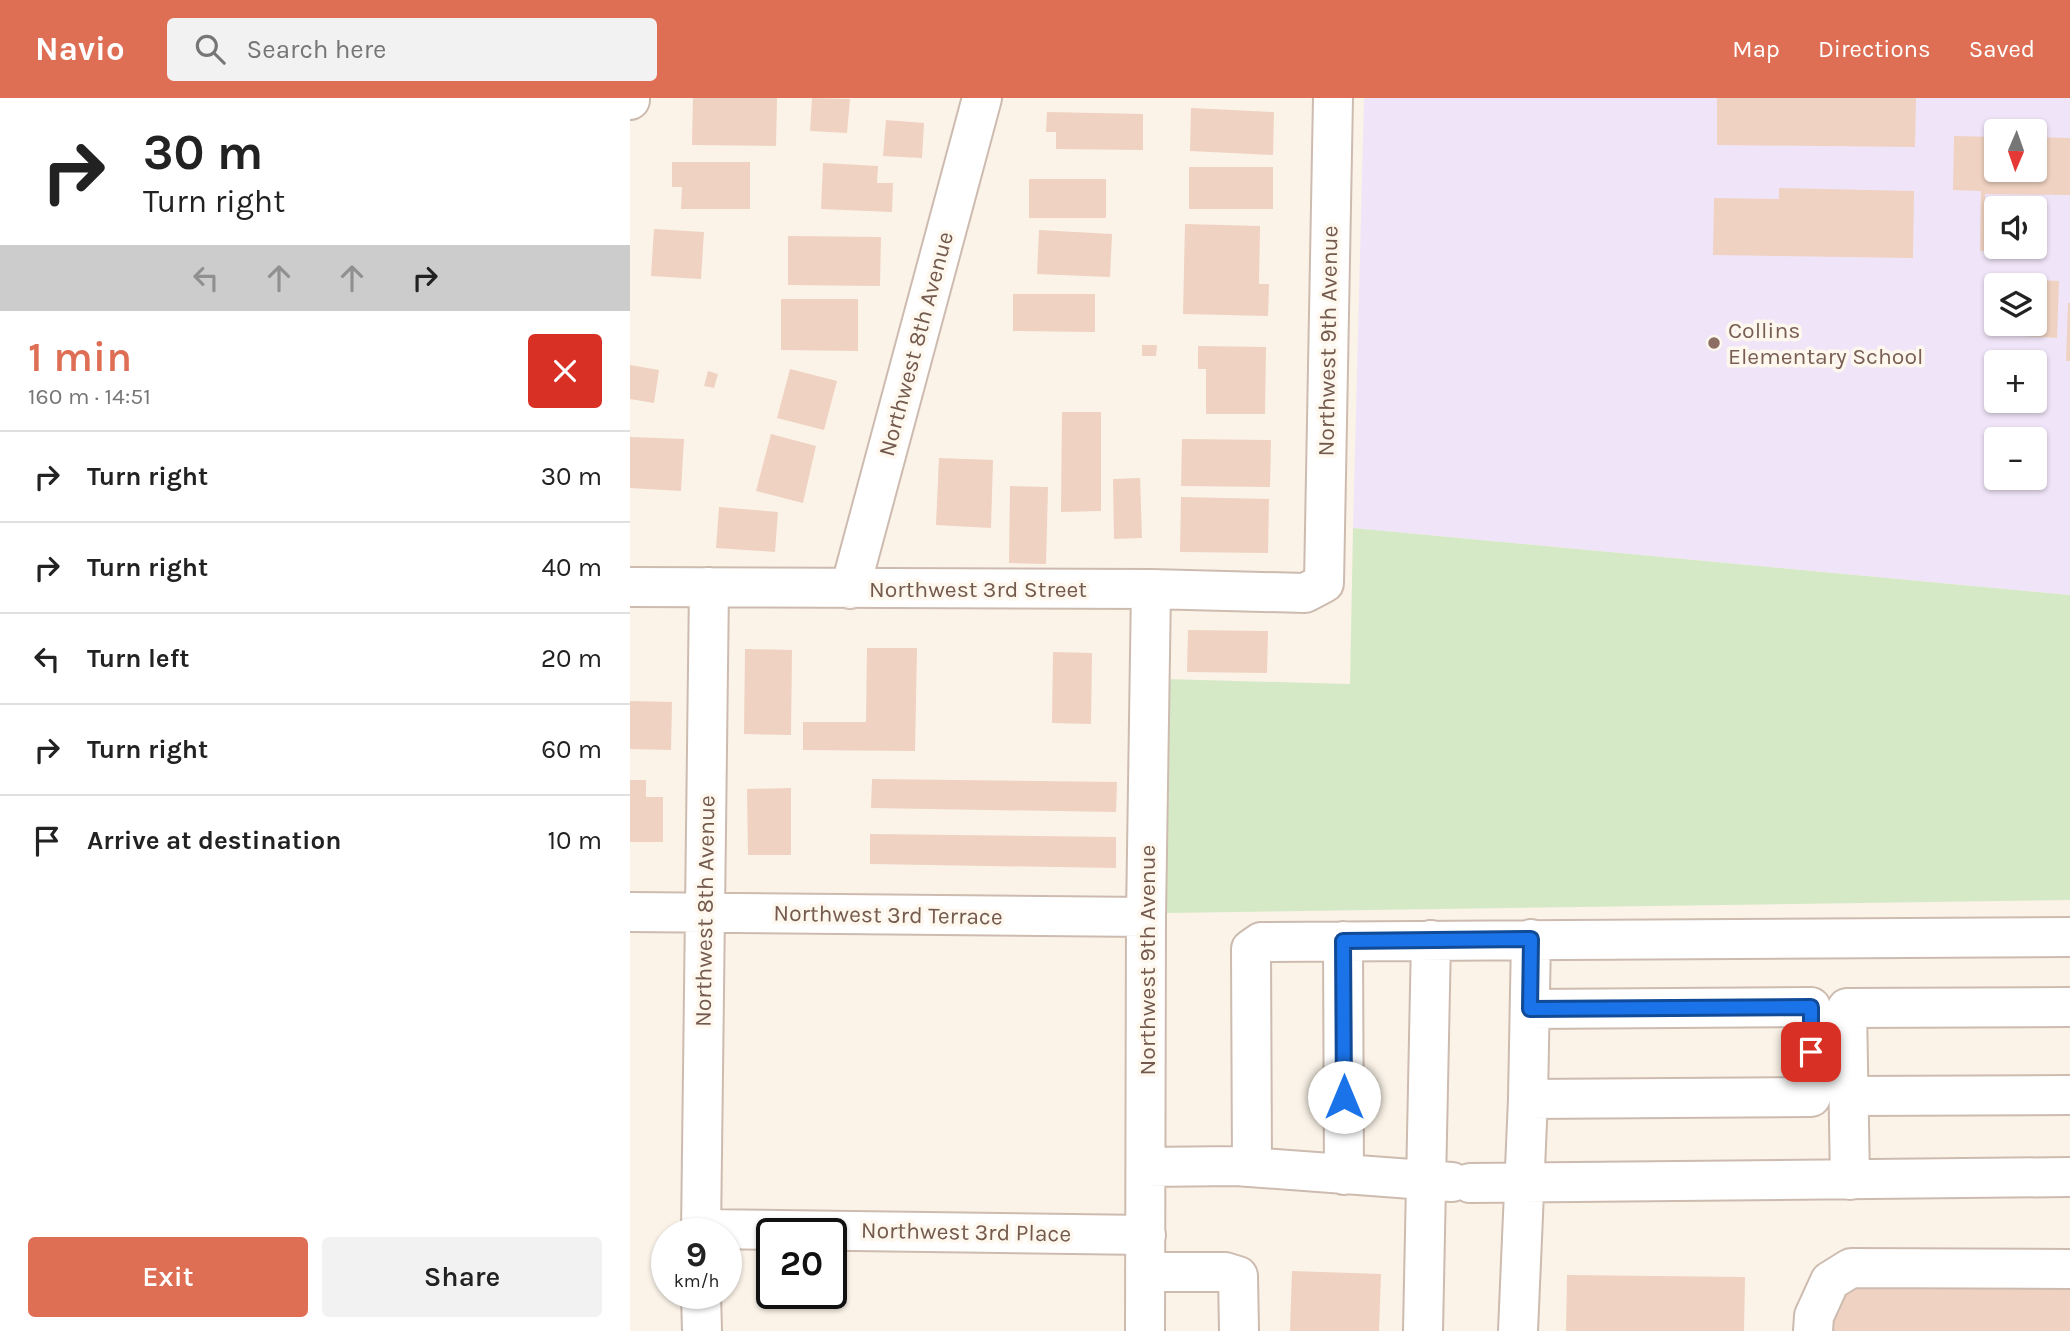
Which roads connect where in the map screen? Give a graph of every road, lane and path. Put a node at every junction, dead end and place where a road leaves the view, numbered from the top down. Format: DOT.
graph roads {
  1 [pos="982,98"];
  2 [pos="1333,98"];
  3 [pos="1324,583"];
  4 [pos="630,587"];
  5 [pos="709,587"];
  6 [pos="850,589"];
  7 [pos="1151,589"];
  8 [pos="630,912"];
  9 [pos="705,913"];
  10 [pos="1146,917"];
  11 [pos="2070,937"];
  12 [pos="1531,939"];
  13 [pos="1431,940"];
  14 [pos="1343,941"];
  15 [pos="2070,1007"];
  16 [pos="1530,1009"];
  17 [pos="2070,1095"];
  18 [pos="1849,1097"];
  19 [pos="1528,1099"];
  20 [pos="1146,1167"];
  21 [pos="1252,1167"];
  22 [pos="1345,1175"];
  23 [pos="2070,1177"];
  24 [pos="1850,1180"];
  25 [pos="1426,1181"];
  26 [pos="1525,1183"];
  27 [pos="701,1218"];
  28 [pos="742,1233"];
  29 [pos="1146,1253"];
  30 [pos="2070,1269"];
  31 [pos="701,1309"];
  32 [pos="702,1331"];
  33 [pos="1144,1331"];
  34 [pos="1239,1331"];
  35 [pos="1423,1331"];
  36 [pos="1518,1331"];
  37 [pos="1813,1331"];
  1 -- 6 [label="street, Northwest 8th Avenue"];
  2 -- 3 [label="street, Northwest 9th Avenue"];
  3 -- 7 [label="street, Northwest 3rd Street"];
  4 -- 5 [label="street, Northwest 3rd Street"];
  5 -- 6 [label="street, Northwest 3rd Street"];
  5 -- 9 [label="street, Northwest 8th Avenue"];
  6 -- 7 [label="street, Northwest 3rd Street"];
  7 -- 10 [label="street, Northwest 9th Avenue"];
  8 -- 9 [label="street, Northwest 3rd Terrace"];
  9 -- 10 [label="street, Northwest 3rd Terrace"];
  9 -- 27 [label="street, Northwest 8th Avenue"];
  10 -- 20 [label="street, Northwest 9th Avenue"];
  11 -- 12 [label="street"];
  12 -- 13 [label="street"];
  12 -- 16 [label="street"];
  13 -- 14 [label="street"];
  13 -- 25 [label="street"];
  14 -- 21 [label="street"];
  14 -- 22 [label="street"];
  15 -- 18 [label="street"];
  16 -- 19 [label="street"];
  16 -- 19 [label="street"];
  17 -- 18 [label="street"];
  18 -- 24 [label="street"];
  19 -- 26 [label="street"];
  20 -- 21 [label="street"];
  20 -- 29 [label="street, Northwest 9th Avenue"];
  21 -- 22 [label="street"];
  22 -- 25 [label="street"];
  23 -- 24 [label="street"];
  24 -- 26 [label="street"];
  25 -- 26 [label="street"];
  25 -- 35 [label="street"];
  26 -- 36 [label="street"];
  28 -- 29 [label="street, Northwest 3rd Place"];
  29 -- 33 [label="street, Northwest 9th Avenue"];
  29 -- 34 [label="street, Northwest 3rd Place"];
  30 -- 37 [label="street"];
  31 -- 32 [label="street"];
}
